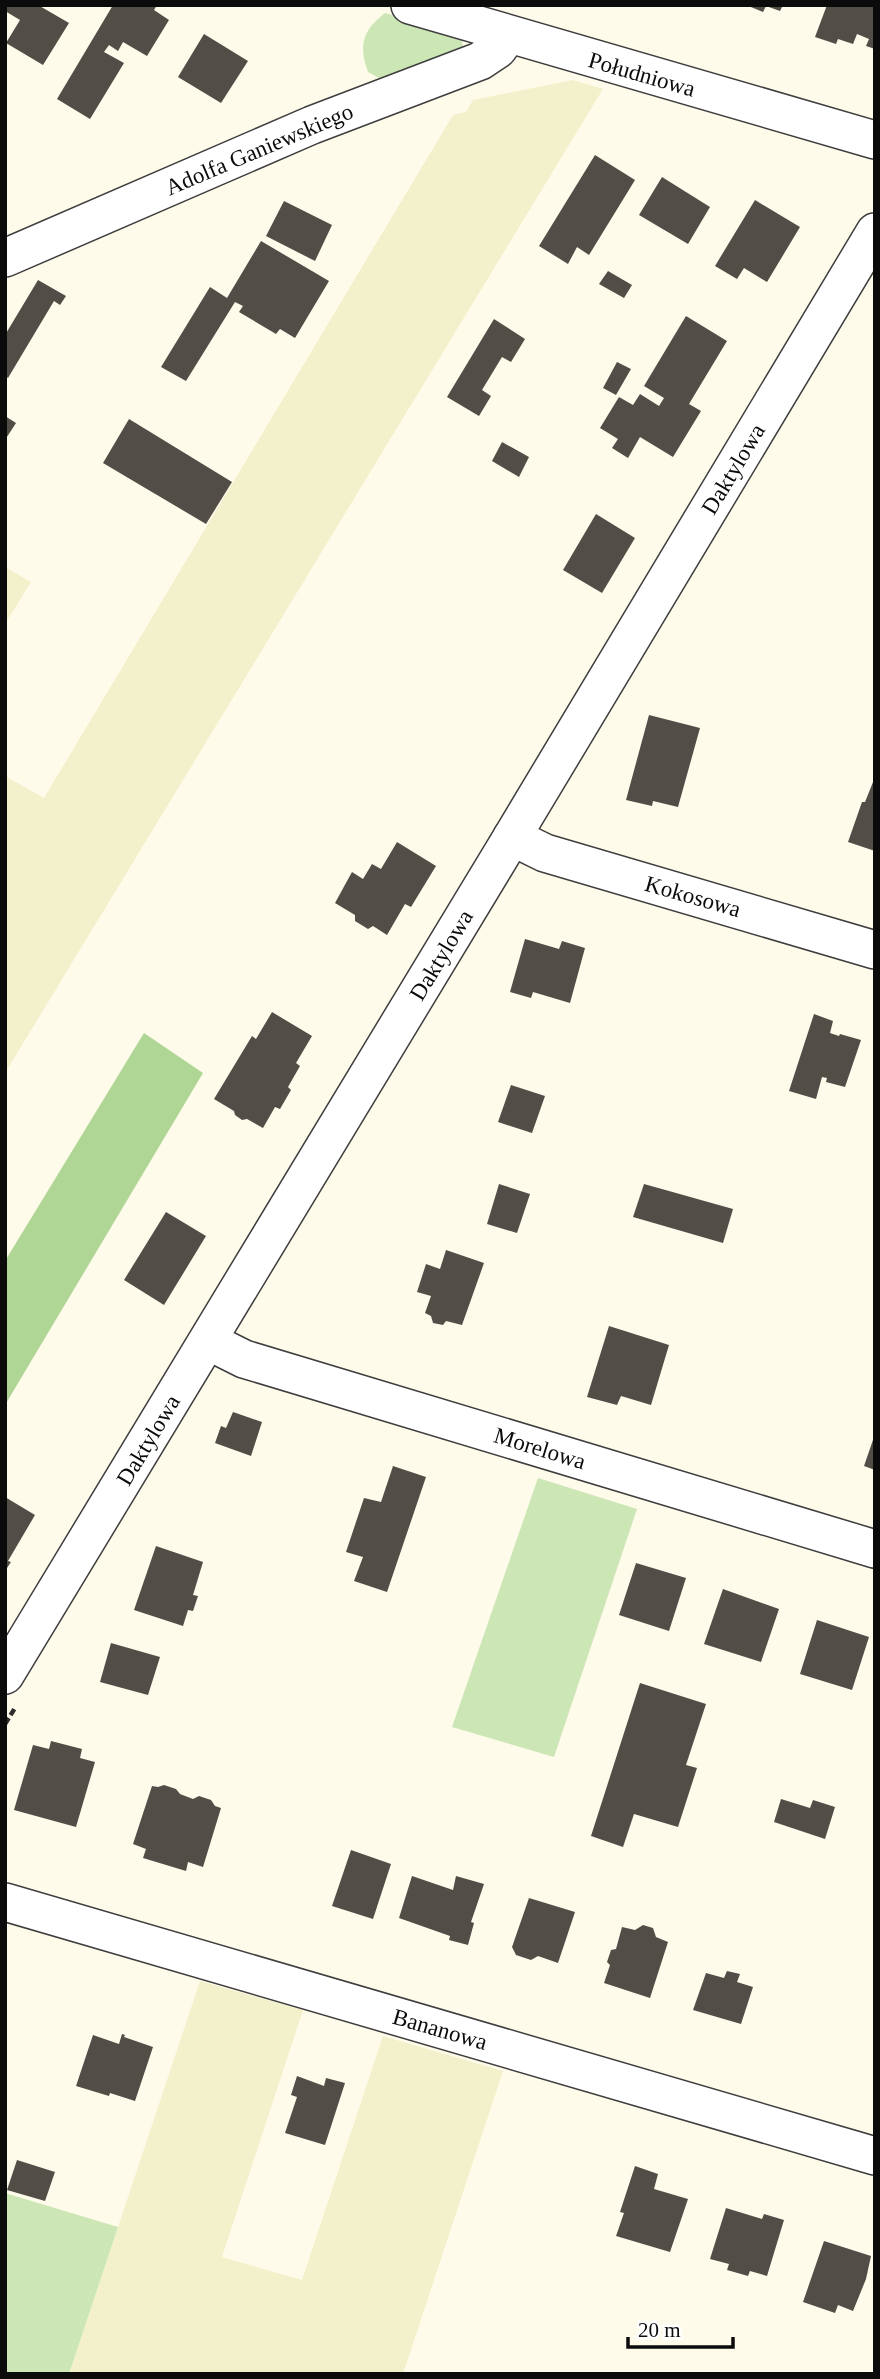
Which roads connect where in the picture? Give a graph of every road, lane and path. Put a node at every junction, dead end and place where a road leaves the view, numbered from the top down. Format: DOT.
graph roads {
  1 [pos="410,5"];
  2 [pos="508,35"];
  3 [pos="875,140"];
  4 [pos="875,232"];
  5 [pos="5,258"];
  6 [pos="512,837"];
  7 [pos="875,950"];
  8 [pos="208,1341"];
  9 [pos="875,1549"];
  10 [pos="5,1675"];
  11 [pos="5,1902"];
  12 [pos="875,2157"];
  1 -- 2 [label="street, Południowa"];
  2 -- 3 [label="street, Południowa"];
  2 -- 5 [label="street, Adolfa Ganiewskiego"];
  4 -- 6 [label="street, Daktylowa"];
  6 -- 7 [label="street, Kokosowa"];
  6 -- 8 [label="street, Daktylowa"];
  8 -- 9 [label="street, Morelowa"];
  8 -- 10 [label="street, Daktylowa"];
  11 -- 12 [label="street, Bananowa"];
}
